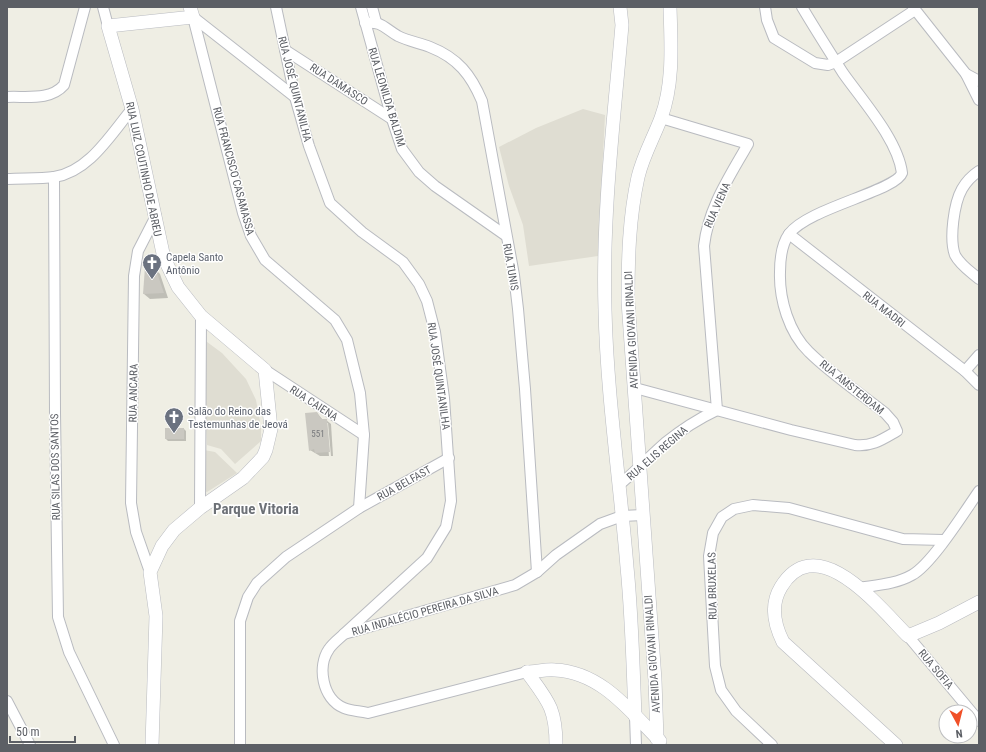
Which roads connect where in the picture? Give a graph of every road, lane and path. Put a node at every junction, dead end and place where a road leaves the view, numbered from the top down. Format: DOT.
graph roads {
  1 [pos="85,7"];
  2 [pos="103,7"];
  3 [pos="276,7"];
  4 [pos="361,7"];
  5 [pos="372,7"];
  6 [pos="620,7"];
  7 [pos="670,7"];
  8 [pos="765,7"];
  9 [pos="802,7"];
  10 [pos="914,8"];
  11 [pos="192,12"];
  12 [pos="376,22"];
  13 [pos="365,23"];
  14 [pos="108,26"];
  15 [pos="285,50"];
  16 [pos="836,62"];
  17 [pos="966,74"];
  18 [pos="979,81"];
  19 [pos="7,97"];
  20 [pos="295,97"];
  21 [pos="979,100"];
  22 [pos="132,109"];
  23 [pos="661,118"];
  24 [pos="392,119"];
  25 [pos="979,171"];
  26 [pos="54,177"];
  27 [pos="7,179"];
  28 [pos="156,216"];
  29 [pos="789,234"];
  30 [pos="505,235"];
  31 [pos="979,279"];
  32 [pos="201,316"];
  33 [pos="979,355"];
  34 [pos="265,370"];
  35 [pos="965,371"];
  36 [pos="979,385"];
  37 [pos="635,388"];
  38 [pos="717,410"];
  39 [pos="364,435"];
  40 [pos="449,458"];
  41 [pos="640,468"];
  42 [pos="619,485"];
  43 [pos="979,491"];
  44 [pos="200,508"];
  45 [pos="359,508"];
  46 [pos="643,515"];
  47 [pos="622,516"];
  48 [pos="943,540"];
  49 [pos="150,572"];
  50 [pos="537,572"];
  51 [pos="859,588"];
  52 [pos="979,602"];
  53 [pos="344,634"];
  54 [pos="908,636"];
  55 [pos="527,672"];
  56 [pos="7,701"];
  57 [pos="629,702"];
  58 [pos="635,716"];
  59 [pos="979,721"];
  60 [pos="660,743"];
  61 [pos="30,745"];
  62 [pos="114,745"];
  63 [pos="152,745"];
  64 [pos="240,745"];
  65 [pos="556,745"];
  66 [pos="636,745"];
  67 [pos="772,745"];
  68 [pos="896,745"];
  1 -- 19 [label="street"];
  2 -- 14 [label="street, RUA LUIZ COUTINHO DE ABREU"];
  3 -- 15 [label="street, RUA JOSÉ QUINTANILHA"];
  4 -- 13 [label="street, RUA LEONILDA BALDIM"];
  5 -- 12 [label="street"];
  6 -- 42 [label="street, AVENIDA GIOVANI RINALDI"];
  7 -- 23 [label="street, AVENIDA GIOVANI RINALDI"];
  8 -- 16 [label="street"];
  9 -- 16 [label="street"];
  10 -- 16 [label="street"];
  10 -- 17 [label="street"];
  11 -- 14 [label="street"];
  11 -- 20 [label="street"];
  11 -- 39 [label="street, RUA FRANCISCO CASAMASSA"];
  12 -- 13 [label="street"];
  12 -- 30 [label="street, RUA TUNIS"];
  13 -- 24 [label="street, RUA LEONILDA BALDIM"];
  14 -- 22 [label="street, RUA LUIZ COUTINHO DE ABREU"];
  15 -- 20 [label="street, RUA JOSÉ QUINTANILHA"];
  15 -- 24 [label="street, RUA DAMASCO"];
  16 -- 29 [label="street, RUA AMSTERDAM"];
  17 -- 18 [label="street"];
  17 -- 21 [label="street"];
  20 -- 40 [label="street, RUA JOSÉ QUINTANILHA"];
  22 -- 26 [label="street"];
  22 -- 28 [label="street, RUA LUIZ COUTINHO DE ABREU"];
  23 -- 37 [label="street, AVENIDA GIOVANI RINALDI"];
  23 -- 38 [label="street, RUA VIENA"];
  24 -- 30 [label="street, RUA LEONILDA BALDIM"];
  25 -- 31 [label="street"];
  26 -- 27 [label="street"];
  26 -- 62 [label="street, RUA SILAS DOS SANTOS"];
  28 -- 32 [label="street, RUA LUIZ COUTINHO DE ABREU"];
  28 -- 49 [label="street, RUA ANCARA"];
  29 -- 35 [label="street, RUA MADRI"];
  29 -- 38 [label="street, RUA AMSTERDAM"];
  30 -- 50 [label="street, RUA TUNIS"];
  32 -- 34 [label="street, RUA LUIZ COUTINHO DE ABREU"];
  32 -- 44 [label="street"];
  33 -- 35 [label="street"];
  34 -- 39 [label="street, RUA CAIENA"];
  34 -- 44 [label="street"];
  35 -- 36 [label="street, RUA MADRI"];
  37 -- 38 [label="street, RUA AMSTERDAM"];
  37 -- 41 [label="street, AVENIDA GIOVANI RINALDI"];
  38 -- 41 [label="street, RUA ELIS REGINA"];
  39 -- 45 [label="street, RUA FRANCISCO CASAMASSA"];
  40 -- 45 [label="street, RUA BELFAST"];
  40 -- 53 [label="street, RUA JOSÉ QUINTANILHA"];
  41 -- 42 [label="street, RUA ELIS REGINA"];
  41 -- 46 [label="street, AVENIDA GIOVANI RINALDI"];
  42 -- 47 [label="street, AVENIDA GIOVANI RINALDI"];
  43 -- 48 [label="street"];
  44 -- 49 [label="street"];
  45 -- 64 [label="street"];
  46 -- 47 [label="street"];
  46 -- 60 [label="street, AVENIDA GIOVANI RINALDI"];
  47 -- 50 [label="street, RUA INDALÉCIO PEREIRA DA SILVA"];
  47 -- 57 [label="street, AVENIDA GIOVANI RINALDI"];
  48 -- 51 [label="street"];
  48 -- 67 [label="street, RUA BRUXELAS"];
  49 -- 63 [label="street"];
  50 -- 53 [label="street, RUA INDALÉCIO PEREIRA DA SILVA"];
  51 -- 54 [label="street"];
  51 -- 68 [label="street"];
  52 -- 54 [label="street"];
  53 -- 55 [label="street, RUA INDALÉCIO PEREIRA DA SILVA"];
  54 -- 59 [label="street, RUA SOFIA"];
  55 -- 57 [label="street, RUA INDALÉCIO PEREIRA DA SILVA"];
  55 -- 65 [label="street"];
  56 -- 61 [label="street"];
  57 -- 58 [label="street, AVENIDA GIOVANI RINALDI"];
  58 -- 60 [label="street"];
  58 -- 66 [label="street, AVENIDA GIOVANI RINALDI"];
}
